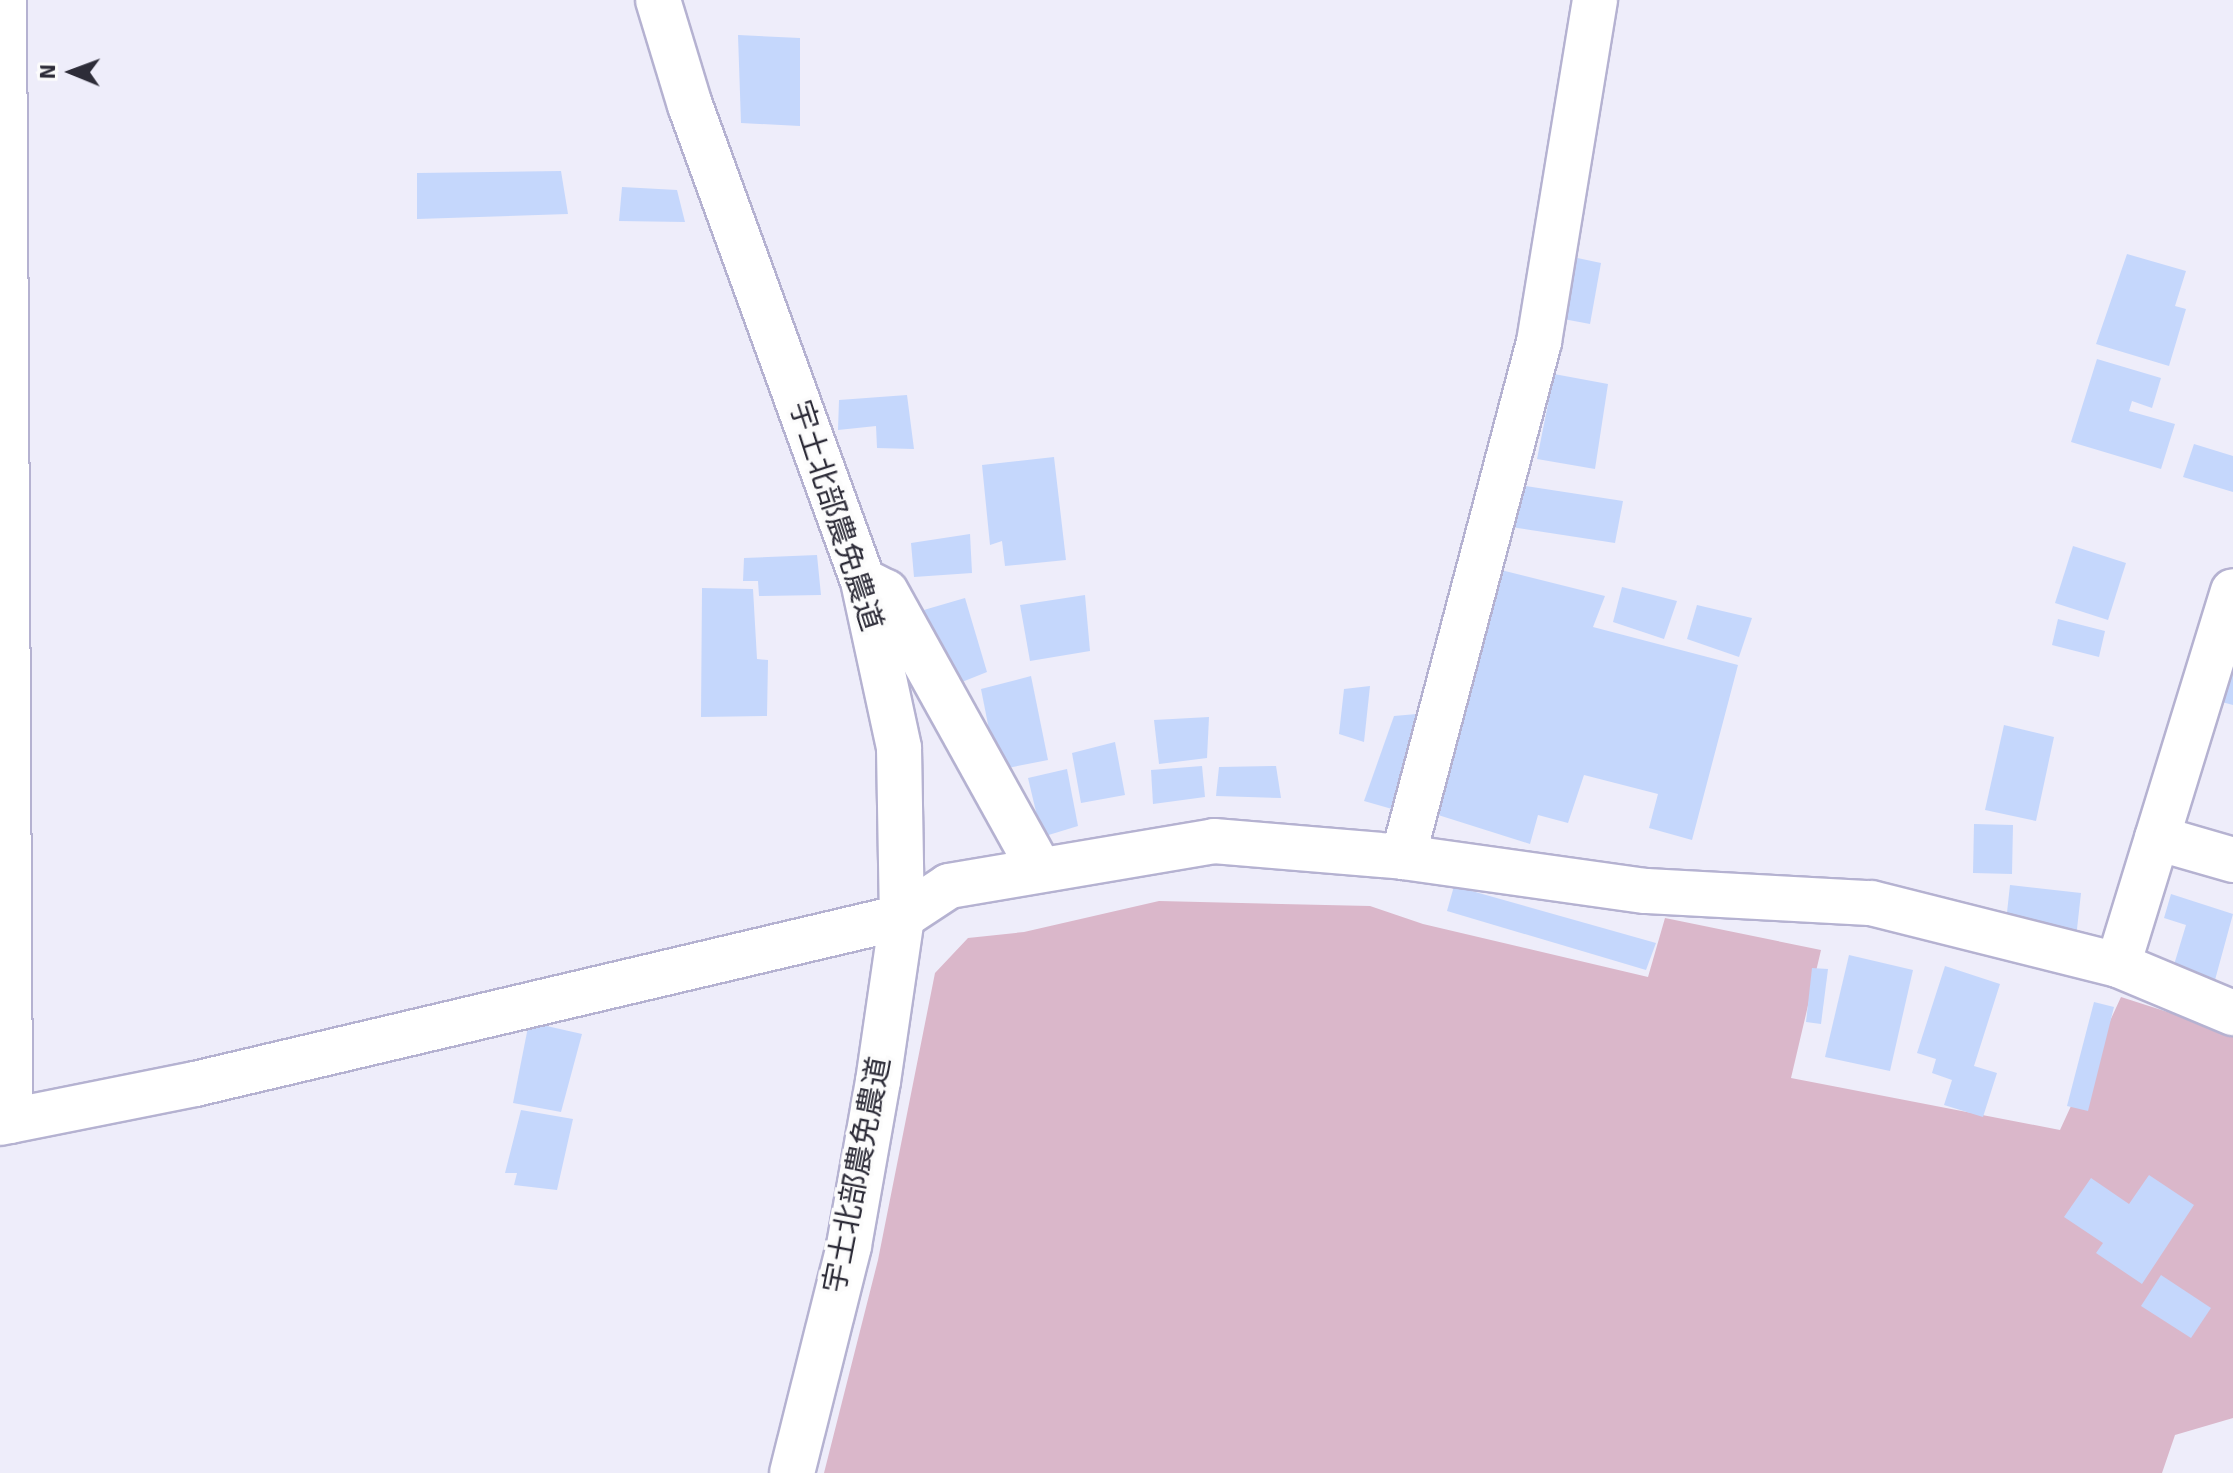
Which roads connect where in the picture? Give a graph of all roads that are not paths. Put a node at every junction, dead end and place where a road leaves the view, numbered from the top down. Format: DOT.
graph roads {
  1 [pos="4,0"];
  2 [pos="658,0"];
  3 [pos="1595,0"];
  4 [pos="863,581"];
  5 [pos="2233,591"];
  6 [pos="2157,838"];
  7 [pos="1403,857"];
  8 [pos="2233,860"];
  9 [pos="1039,868"];
  10 [pos="902,917"];
  11 [pos="2118,965"];
  12 [pos="2233,1013"];
  13 [pos="5,1122"];
  14 [pos="792,1473"];
  1 -- 13 [label="street"];
  2 -- 4 [label="street, 宇土北部農免農道"];
  3 -- 7 [label="street"];
  4 -- 9 [label="street"];
  4 -- 10 [label="street, 宇土北部農免農道"];
  5 -- 6 [label="street"];
  6 -- 8 [label="street"];
  6 -- 11 [label="street"];
  7 -- 9 [label="street"];
  7 -- 11 [label="street"];
  9 -- 10 [label="street"];
  10 -- 13 [label="street"];
  10 -- 14 [label="street, 宇土北部農免農道"];
  11 -- 12 [label="street"];
}
